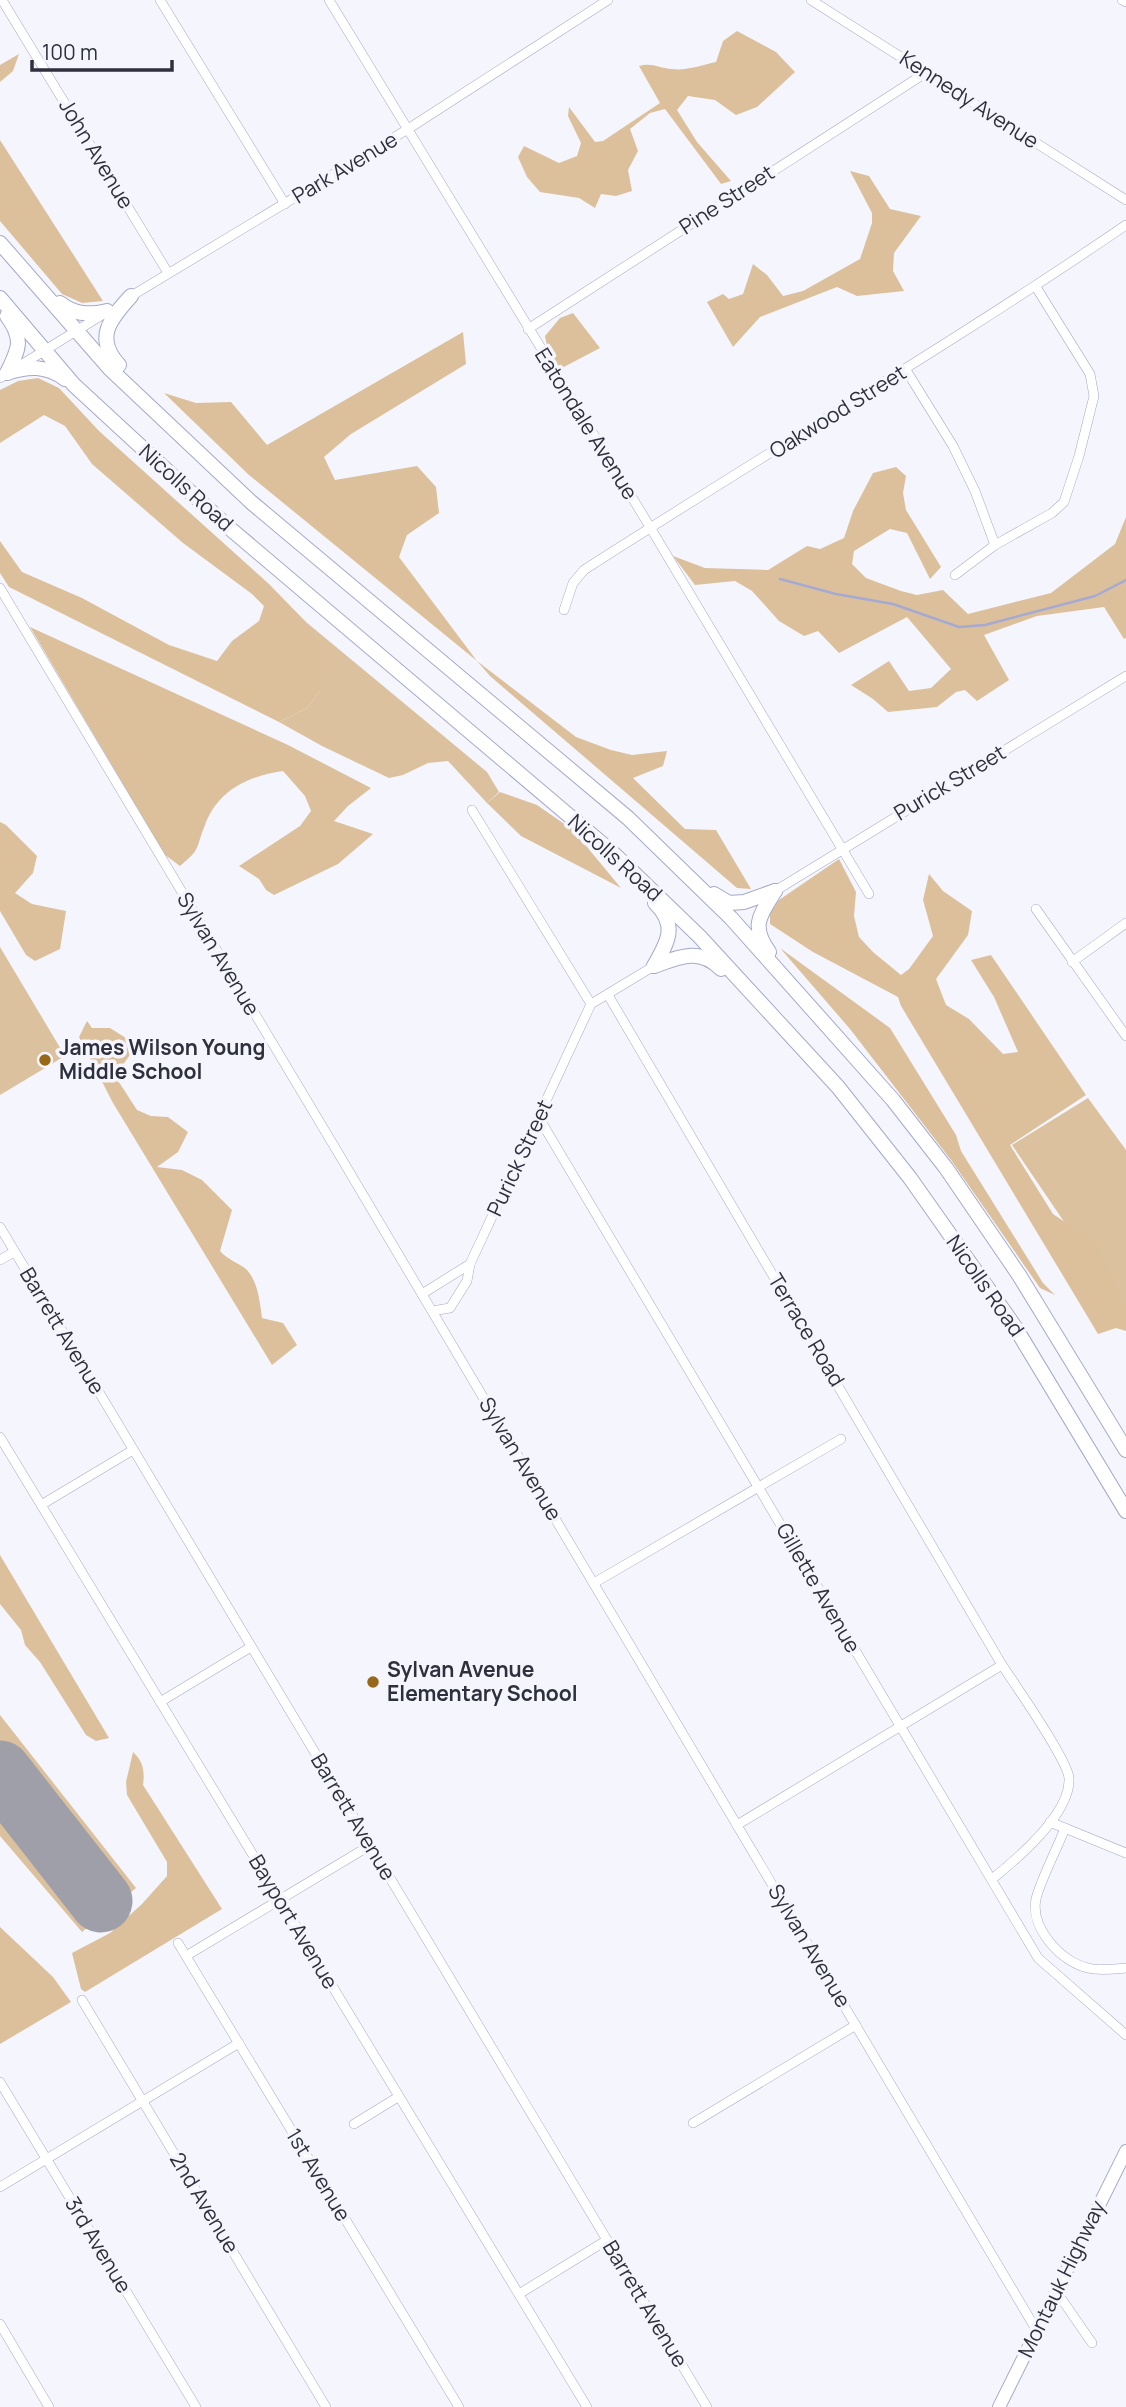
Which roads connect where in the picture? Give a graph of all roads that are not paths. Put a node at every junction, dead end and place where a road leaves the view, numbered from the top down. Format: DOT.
graph roads {
  1 [pos="2,0"];
  2 [pos="160,0"];
  3 [pos="329,0"];
  4 [pos="608,0"];
  5 [pos="811,0"];
  6 [pos="927,72"];
  7 [pos="408,129"];
  8 [pos="1126,200"];
  9 [pos="285,204"];
  10 [pos="1126,225"];
  11 [pos="0,243"];
  12 [pos="25,271"];
  13 [pos="168,273"];
  14 [pos="1036,286"];
  15 [pos="131,296"];
  16 [pos="0,298"];
  17 [pos="0,306"];
  18 [pos="107,311"];
  19 [pos="528,329"];
  20 [pos="78,330"];
  21 [pos="44,349"];
  22 [pos="906,370"];
  23 [pos="4,376"];
  24 [pos="74,385"];
  25 [pos="205,459"];
  26 [pos="650,527"];
  27 [pos="995,545"];
  28 [pos="955,575"];
  29 [pos="0,588"];
  30 [pos="564,610"];
  31 [pos="1126,676"];
  32 [pos="472,810"];
  33 [pos="843,849"];
  34 [pos="629,869"];
  35 [pos="695,881"];
  36 [pos="775,891"];
  37 [pos="869,894"];
  38 [pos="1036,909"];
  39 [pos="1126,923"];
  40 [pos="1072,962"];
  41 [pos="654,966"];
  42 [pos="791,984"];
  43 [pos="747,988"];
  44 [pos="608,995"];
  45 [pos="591,1004"];
  46 [pos="1126,1036"];
  47 [pos="539,1118"];
  48 [pos="0,1227"];
  49 [pos="14,1252"];
  50 [pos="0,1260"];
  51 [pos="470,1264"];
  52 [pos="422,1294"];
  53 [pos="432,1311"];
  54 [pos="0,1437"];
  55 [pos="841,1439"];
  56 [pos="133,1450"];
  57 [pos="1126,1450"];
  58 [pos="760,1489"];
  59 [pos="41,1505"];
  60 [pos="1126,1511"];
  61 [pos="594,1583"];
  62 [pos="251,1647"];
  63 [pos="1002,1665"];
  64 [pos="160,1702"];
  65 [pos="900,1727"];
  66 [pos="1049,1822"];
  67 [pos="737,1825"];
  68 [pos="1065,1828"];
  69 [pos="369,1846"];
  70 [pos="1126,1853"];
  71 [pos="992,1879"];
  72 [pos="280,1899"];
  73 [pos="178,1943"];
  74 [pos="186,1956"];
  75 [pos="1126,1968"];
  76 [pos="82,2000"];
  77 [pos="856,2025"];
  78 [pos="1126,2035"];
  79 [pos="239,2043"];
  80 [pos="0,2082"];
  81 [pos="398,2097"];
  82 [pos="143,2101"];
  83 [pos="693,2123"];
  84 [pos="354,2124"];
  85 [pos="1126,2151"];
  86 [pos="46,2160"];
  87 [pos="0,2187"];
  88 [pos="607,2241"];
  89 [pos="1056,2291"];
  90 [pos="519,2294"];
  91 [pos="0,2324"];
  92 [pos="1037,2330"];
  93 [pos="1092,2343"];
  94 [pos="48,2407"];
  95 [pos="196,2407"];
  96 [pos="326,2407"];
  97 [pos="459,2407"];
  98 [pos="587,2407"];
  99 [pos="707,2407"];
  100 [pos="999,2407"];
  1 -- 13 [label="street, John Avenue"];
  2 -- 9 [label="street"];
  3 -- 7 [label="street, Eatondale Avenue"];
  4 -- 7 [label="street, Park Avenue"];
  5 -- 6 [label="street, Kennedy Avenue"];
  6 -- 8 [label="street, Kennedy Avenue"];
  6 -- 19 [label="street, Pine Street"];
  7 -- 9 [label="street, Park Avenue"];
  7 -- 19 [label="street, Eatondale Avenue"];
  9 -- 13 [label="street, Park Avenue"];
  10 -- 14 [label="street, Oakwood Street"];
  11 -- 12 [label="highway, Nicolls Road"];
  12 -- 18 [label="highway"];
  12 -- 20 [label="highway, Nicolls Road"];
  13 -- 15 [label="street, Park Avenue"];
  14 -- 22 [label="street, Oakwood Street"];
  14 -- 27 [label="street"];
  15 -- 18 [label="street, Park Avenue"];
  15 -- 25 [label="highway"];
  16 -- 21 [label="highway, Nicolls Road"];
  17 -- 23 [label="highway"];
  18 -- 20 [label="street, Park Avenue"];
  19 -- 26 [label="street, Eatondale Avenue"];
  20 -- 21 [label="street, Park Avenue"];
  20 -- 25 [label="highway, Nicolls Road"];
  21 -- 23 [label="street, Park Avenue"];
  21 -- 24 [label="highway, Nicolls Road"];
  22 -- 26 [label="street, Oakwood Street"];
  22 -- 27 [label="street"];
  23 -- 24 [label="highway"];
  24 -- 34 [label="highway, Nicolls Road"];
  25 -- 35 [label="highway, Nicolls Road"];
  26 -- 30 [label="street, Oakwood Street"];
  26 -- 33 [label="street, Eatondale Avenue"];
  27 -- 28 [label="street"];
  29 -- 52 [label="street, Sylvan Avenue"];
  31 -- 33 [label="street, Purick Street"];
  32 -- 45 [label="street"];
  33 -- 36 [label="street, Purick Street"];
  33 -- 37 [label="street, Eatondale Avenue"];
  34 -- 41 [label="highway"];
  34 -- 43 [label="highway, Nicolls Road"];
  35 -- 36 [label="highway"];
  35 -- 42 [label="highway, Nicolls Road"];
  36 -- 42 [label="highway"];
  38 -- 40 [label="street"];
  39 -- 40 [label="street"];
  40 -- 46 [label="street"];
  41 -- 43 [label="highway"];
  41 -- 44 [label="street"];
  42 -- 57 [label="highway, Nicolls Road"];
  43 -- 60 [label="highway, Nicolls Road"];
  44 -- 45 [label="street"];
  44 -- 63 [label="street, Terrace Road"];
  45 -- 47 [label="street, Purick Street"];
  47 -- 51 [label="street, Purick Street"];
  47 -- 58 [label="street, Gillette Avenue"];
  48 -- 49 [label="street, Barrett Avenue"];
  49 -- 50 [label="street"];
  49 -- 56 [label="street, Barrett Avenue"];
  51 -- 52 [label="street"];
  51 -- 53 [label="street, Purick Street"];
  52 -- 53 [label="street, Sylvan Avenue"];
  53 -- 61 [label="street, Sylvan Avenue"];
  54 -- 59 [label="street, Bayport Avenue"];
  55 -- 58 [label="street"];
  56 -- 59 [label="street"];
  56 -- 62 [label="street, Barrett Avenue"];
  58 -- 61 [label="street"];
  58 -- 65 [label="street, Gillette Avenue"];
  59 -- 64 [label="street, Bayport Avenue"];
  61 -- 67 [label="street, Sylvan Avenue"];
  62 -- 64 [label="street"];
  62 -- 69 [label="street, Barrett Avenue"];
  63 -- 65 [label="street"];
  63 -- 66 [label="street, Terrace Road"];
  64 -- 72 [label="street, Bayport Avenue"];
  65 -- 67 [label="street"];
  65 -- 71 [label="street, Gillette Avenue"];
  66 -- 68 [label="street"];
  66 -- 71 [label="street, Terrace Road"];
  67 -- 77 [label="street, Sylvan Avenue"];
  68 -- 70 [label="street"];
  68 -- 75 [label="street"];
  69 -- 72 [label="street"];
  69 -- 88 [label="street, Barrett Avenue"];
  71 -- 78 [label="street, Gillette Avenue"];
  72 -- 74 [label="street"];
  72 -- 81 [label="street, Bayport Avenue"];
  73 -- 74 [label="street, 1st Avenue"];
  74 -- 79 [label="street, 1st Avenue"];
  76 -- 82 [label="street, 2nd Avenue"];
  77 -- 83 [label="street"];
  77 -- 92 [label="street, Sylvan Avenue"];
  79 -- 82 [label="street"];
  79 -- 97 [label="street, 1st Avenue"];
  80 -- 86 [label="street, 3rd Avenue"];
  81 -- 84 [label="street"];
  81 -- 90 [label="street, Bayport Avenue"];
  82 -- 86 [label="street"];
  82 -- 96 [label="street, 2nd Avenue"];
  85 -- 89 [label="main road, Montauk Highway"];
  86 -- 87 [label="street"];
  86 -- 95 [label="street, 3rd Avenue"];
  88 -- 90 [label="street"];
  88 -- 99 [label="street, Barrett Avenue"];
  89 -- 92 [label="main road, Montauk Highway"];
  89 -- 93 [label="street"];
  90 -- 98 [label="street, Bayport Avenue"];
  91 -- 94 [label="street"];
  92 -- 100 [label="main road, Montauk Highway"];
}
